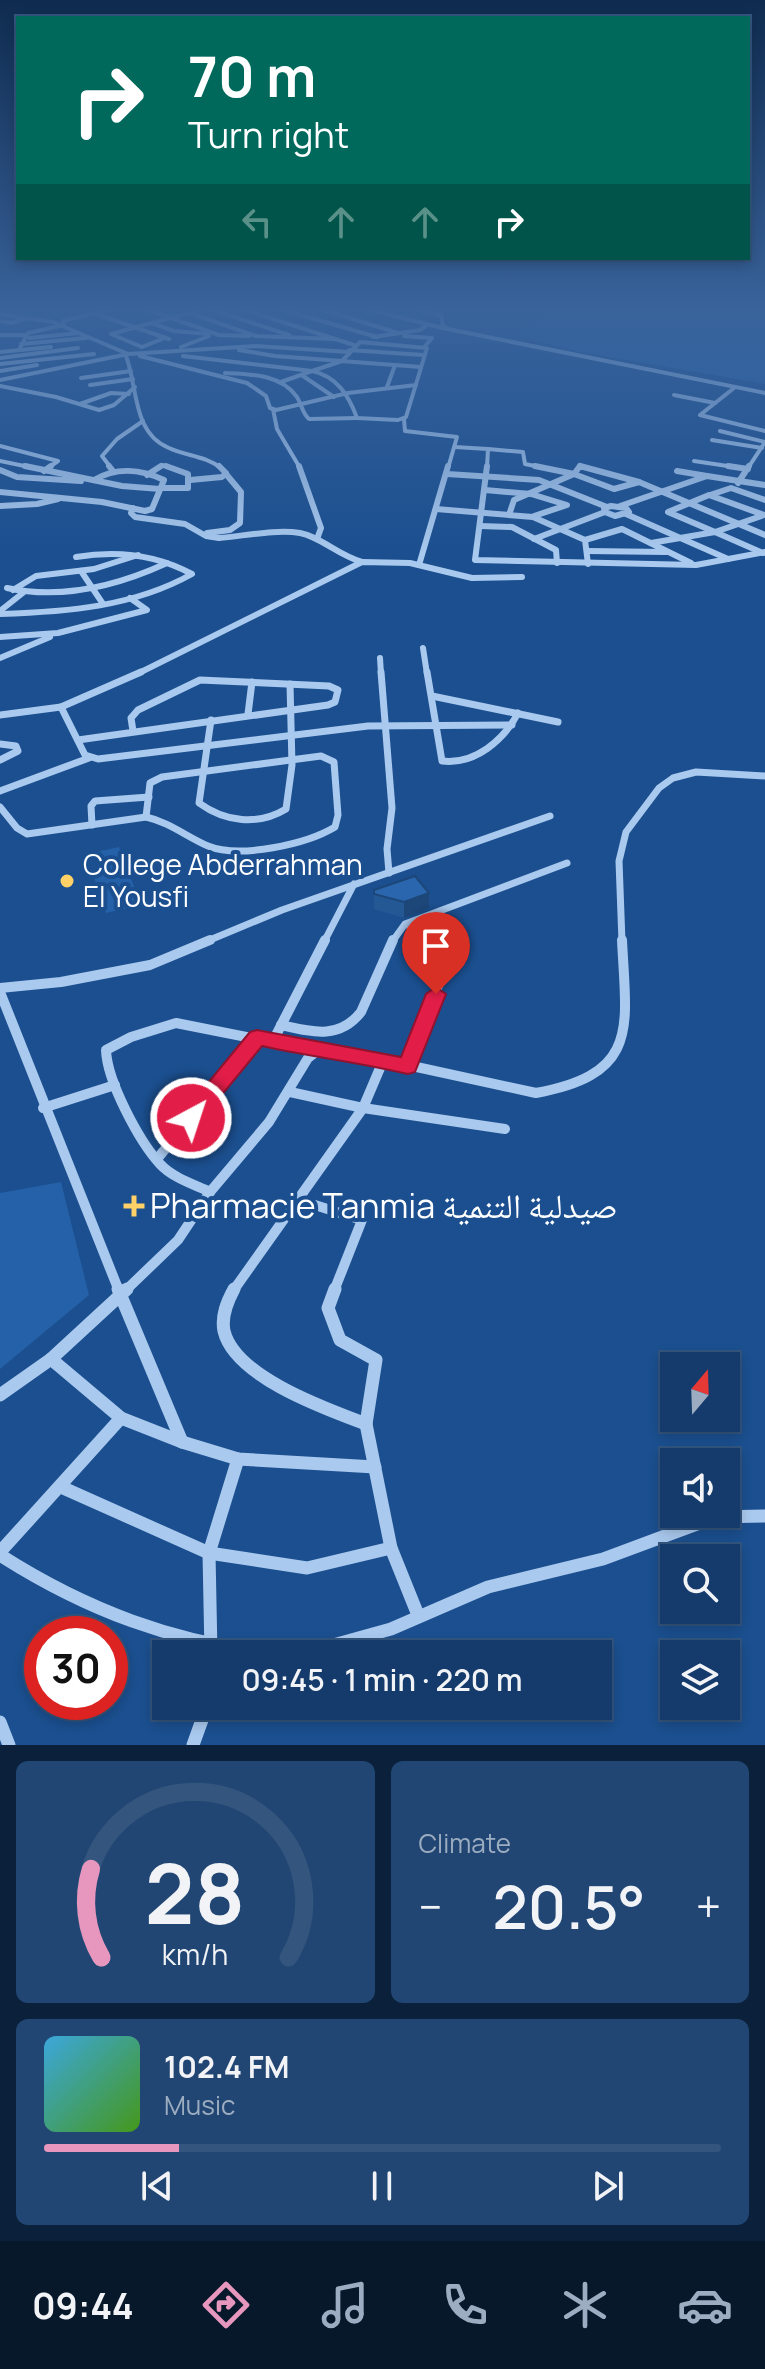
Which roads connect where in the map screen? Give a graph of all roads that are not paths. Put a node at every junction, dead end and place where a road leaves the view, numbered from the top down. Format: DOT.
graph roads {
  1 [pos="28,390"];
  2 [pos="132,390"];
  3 [pos="136,390"];
  4 [pos="259,390"];
  5 [pos="295,390"];
  6 [pos="324,390"];
  7 [pos="344,390"];
  8 [pos="365,390"];
  9 [pos="414,390"];
  10 [pos="731,390"];
  11 [pos="348,393"];
  12 [pos="129,394"];
  13 [pos="674,395"];
  14 [pos="334,397"];
  15 [pos="715,403"];
  16 [pos="79,404"];
  17 [pos="303,404"];
  18 [pos="273,409"];
  19 [pos="357,418"];
  20 [pos="404,419"];
  21 [pos="143,421"];
  22 [pos="720,431"];
  23 [pos="765,431"];
  24 [pos="712,440"];
  25 [pos="764,444"];
  26 [pos="0,446"];
  27 [pos="455,447"];
  28 [pos="488,449"];
  29 [pos="19,451"];
  30 [pos="0,460"];
  31 [pos="694,461"];
  32 [pos="748,469"];
  33 [pos="0,470"];
  34 [pos="43,471"];
  35 [pos="113,471"];
  36 [pos="677,471"];
  37 [pos="226,474"];
  38 [pos="447,474"];
  39 [pos="574,474"];
  40 [pos="147,475"];
  41 [pos="707,476"];
  42 [pos="487,477"];
  43 [pos="83,480"];
  44 [pos="94,480"];
  45 [pos="190,480"];
  46 [pos="741,481"];
  47 [pos="639,482"];
  48 [pos="551,484"];
  49 [pos="765,485"];
  50 [pos="731,488"];
  51 [pos="161,489"];
  52 [pos="485,490"];
  53 [pos="0,492"];
  54 [pos="662,492"];
  55 [pos="531,494"];
  56 [pos="709,495"];
  57 [pos="63,498"];
  58 [pos="765,500"];
  59 [pos="689,505"];
  60 [pos="0,506"];
  61 [pos="620,506"];
  62 [pos="133,508"];
  63 [pos="436,509"];
  64 [pos="606,509"];
  65 [pos="482,512"];
  66 [pos="626,514"];
  67 [pos="764,514"];
  68 [pos="509,515"];
  69 [pos="533,517"];
  70 [pos="480,526"];
  71 [pos="742,526"];
  72 [pos="562,529"];
  73 [pos="717,532"];
  74 [pos="202,534"];
  75 [pos="765,535"];
  76 [pos="317,539"];
  77 [pos="533,540"];
  78 [pos="585,540"];
  79 [pos="686,540"];
  80 [pos="651,543"];
  81 [pos="587,551"];
  82 [pos="669,552"];
  83 [pos="764,553"];
  84 [pos="141,554"];
  85 [pos="76,557"];
  86 [pos="728,559"];
  87 [pos="362,562"];
  88 [pos="167,563"];
  89 [pos="557,563"];
  90 [pos="588,564"];
  91 [pos="419,565"];
  92 [pos="696,565"];
  93 [pos="81,571"];
  94 [pos="522,577"];
  95 [pos="92,587"];
  96 [pos="24,592"];
  97 [pos="130,598"];
  98 [pos="103,604"];
  99 [pos="0,612"];
  100 [pos="58,633"];
  101 [pos="0,637"];
  102 [pos="423,648"];
  103 [pos="2,656"];
  104 [pos="380,658"];
  105 [pos="252,682"];
  106 [pos="290,684"];
  107 [pos="432,696"];
  108 [pos="61,707"];
  109 [pos="292,709"];
  110 [pos="518,713"];
  111 [pos="248,714"];
  112 [pos="0,715"];
  113 [pos="211,720"];
  114 [pos="558,722"];
  115 [pos="512,725"];
  116 [pos="436,726"];
  117 [pos="385,727"];
  118 [pos="133,731"];
  119 [pos="292,734"];
  120 [pos="78,740"];
  121 [pos="0,744"];
  122 [pos="208,745"];
  123 [pos="89,758"];
  124 [pos="0,760"];
  125 [pos="291,760"];
  126 [pos="205,772"];
  127 [pos="765,776"];
  128 [pos="0,791"];
  129 [pos="149,797"];
  130 [pos="0,807"];
  131 [pos="550,816"];
  132 [pos="146,817"];
  133 [pos="92,825"];
  134 [pos="567,863"];
  135 [pos="389,873"];
  136 [pos="354,884"];
  137 [pos="405,924"];
  138 [pos="0,990"];
  139 [pos="281,1025"];
  140 [pos="257,1038"];
  141 [pos="273,1041"];
  142 [pos="317,1051"];
  143 [pos="383,1061"];
  144 [pos="408,1066"];
  145 [pos="115,1085"];
  146 [pos="290,1092"];
  147 [pos="43,1108"];
  148 [pos="363,1108"];
  149 [pos="505,1129"];
  150 [pos="157,1159"];
  151 [pos="210,1192"];
  152 [pos="296,1199"];
  153 [pos="123,1295"];
  154 [pos="51,1359"];
  155 [pos="0,1395"];
  156 [pos="121,1418"];
  157 [pos="366,1424"];
  158 [pos="182,1442"];
  159 [pos="238,1459"];
  160 [pos="375,1467"];
  161 [pos="61,1487"];
  162 [pos="765,1516"];
  163 [pos="391,1548"];
  164 [pos="209,1553"];
  165 [pos="0,1554"];
  166 [pos="418,1615"];
  167 [pos="179,1640"];
  168 [pos="211,1640"];
  169 [pos="357,1640"];
  170 [pos="202,1720"];
  171 [pos="0,1722"];
  172 [pos="9,1745"];
  173 [pos="193,1745"];
  1 -- 16 [label="street"];
  2 -- 12 [label="street"];
  3 -- 21 [label="street"];
  4 -- 18 [label="street"];
  5 -- 17 [label="street"];
  6 -- 14 [label="street"];
  7 -- 11 [label="street"];
  8 -- 11 [label="street"];
  9 -- 20 [label="street"];
  10 -- 15 [label="street"];
  11 -- 14 [label="street"];
  11 -- 19 [label="street"];
  12 -- 16 [label="street"];
  12 -- 16 [label="street"];
  13 -- 15 [label="street"];
  14 -- 17 [label="street"];
  15 -- 23 [label="street"];
  17 -- 18 [label="street"];
  17 -- 19 [label="street"];
  18 -- 76 [label="street"];
  19 -- 20 [label="street"];
  20 -- 27 [label="street"];
  21 -- 35 [label="street"];
  21 -- 37 [label="street"];
  22 -- 25 [label="street"];
  24 -- 25 [label="street"];
  25 -- 32 [label="street"];
  26 -- 29 [label="street"];
  27 -- 28 [label="street"];
  27 -- 38 [label="street"];
  28 -- 39 [label="street"];
  28 -- 42 [label="street"];
  29 -- 30 [label="street"];
  29 -- 34 [label="street"];
  30 -- 34 [label="street"];
  31 -- 32 [label="street"];
  32 -- 46 [label="street"];
  33 -- 43 [label="street"];
  34 -- 43 [label="street"];
  35 -- 40 [label="street"];
  35 -- 44 [label="street"];
  36 -- 41 [label="street"];
  37 -- 45 [label="street"];
  37 -- 74 [label="street"];
  38 -- 42 [label="street"];
  38 -- 63 [label="street"];
  39 -- 47 [label="street"];
  39 -- 47 [label="street"];
  39 -- 48 [label="street"];
  40 -- 45 [label="street"];
  40 -- 51 [label="street"];
  41 -- 46 [label="street"];
  41 -- 54 [label="street"];
  42 -- 48 [label="street"];
  42 -- 52 [label="street"];
  43 -- 44 [label="street"];
  43 -- 57 [label="street"];
  44 -- 51 [label="street"];
  45 -- 51 [label="street"];
  46 -- 49 [label="street"];
  46 -- 50 [label="street"];
  47 -- 54 [label="street"];
  48 -- 55 [label="street"];
  48 -- 64 [label="street"];
  50 -- 56 [label="street"];
  50 -- 58 [label="street"];
  51 -- 62 [label="street"];
  52 -- 55 [label="street"];
  52 -- 65 [label="street"];
  53 -- 57 [label="street"];
  54 -- 59 [label="street"];
  54 -- 61 [label="street"];
  55 -- 68 [label="street"];
  55 -- 69 [label="street"];
  56 -- 59 [label="street"];
  56 -- 67 [label="street"];
  57 -- 60 [label="street"];
  57 -- 62 [label="street"];
  59 -- 71 [label="street"];
  59 -- 73 [label="street"];
  61 -- 64 [label="street"];
  61 -- 66 [label="street"];
  62 -- 74 [label="street"];
  63 -- 65 [label="street"];
  63 -- 91 [label="street"];
  64 -- 66 [label="street"];
  64 -- 72 [label="street"];
  65 -- 68 [label="street"];
  65 -- 70 [label="street"];
  66 -- 79 [label="street"];
  67 -- 71 [label="street"];
  68 -- 69 [label="street"];
  69 -- 72 [label="street"];
  70 -- 77 [label="street"];
  70 -- 89 [label="street"];
  71 -- 73 [label="street"];
  71 -- 75 [label="street"];
  72 -- 77 [label="street"];
  72 -- 78 [label="street"];
  73 -- 79 [label="street"];
  73 -- 83 [label="street"];
  74 -- 76 [label="street"];
  76 -- 87 [label="street"];
  77 -- 89 [label="street"];
  78 -- 80 [label="street"];
  78 -- 81 [label="street"];
  79 -- 80 [label="street"];
  79 -- 86 [label="street"];
  80 -- 82 [label="street"];
  81 -- 82 [label="street"];
  81 -- 90 [label="street"];
  82 -- 92 [label="street"];
  83 -- 86 [label="street"];
  84 -- 85 [label="street"];
  84 -- 88 [label="street"];
  84 -- 93 [label="street"];
  86 -- 92 [label="street"];
  87 -- 91 [label="street"];
  87 -- 108 [label="street"];
  88 -- 95 [label="street"];
  88 -- 97 [label="street"];
  89 -- 90 [label="street"];
  90 -- 92 [label="street"];
  91 -- 94 [label="street"];
  93 -- 95 [label="street"];
  93 -- 96 [label="street"];
  95 -- 96 [label="street"];
  95 -- 98 [label="street"];
  96 -- 99 [label="street"];
  97 -- 98 [label="street"];
  97 -- 100 [label="street"];
  98 -- 99 [label="street"];
  100 -- 101 [label="street"];
  100 -- 103 [label="street"];
  102 -- 107 [label="street"];
  104 -- 117 [label="street"];
  105 -- 106 [label="street"];
  105 -- 111 [label="street"];
  105 -- 118 [label="street"];
  106 -- 109 [label="street"];
  106 -- 109 [label="street"];
  107 -- 110 [label="street"];
  107 -- 116 [label="street"];
  108 -- 112 [label="street"];
  108 -- 120 [label="street"];
  109 -- 111 [label="street"];
  109 -- 119 [label="street"];
  110 -- 114 [label="street"];
  110 -- 115 [label="street"];
  111 -- 113 [label="street"];
  113 -- 118 [label="street"];
  113 -- 122 [label="street"];
  115 -- 116 [label="street"];
  115 -- 116 [label="street"];
  116 -- 117 [label="street"];
  117 -- 119 [label="street"];
  117 -- 135 [label="street"];
  118 -- 120 [label="street"];
  119 -- 122 [label="street"];
  119 -- 125 [label="street"];
  120 -- 123 [label="street"];
  121 -- 124 [label="street"];
  122 -- 123 [label="street"];
  122 -- 126 [label="street"];
  123 -- 128 [label="street"];
  125 -- 126 [label="street"];
  125 -- 126 [label="street"];
  125 -- 132 [label="street"];
  126 -- 129 [label="street"];
  127 -- 144 [label="street"];
  129 -- 132 [label="street"];
  129 -- 133 [label="street"];
  130 -- 133 [label="street"];
  131 -- 135 [label="street"];
  132 -- 133 [label="street"];
  134 -- 137 [label="street"];
  135 -- 136 [label="street"];
  136 -- 138 [label="street"];
  136 -- 139 [label="street"];
  137 -- 139 [label="street"];
  137 -- 144 [label="street"];
  138 -- 147 [label="street"];
  139 -- 141 [label="street"];
  140 -- 141 [label="street"];
  140 -- 145 [label="street"];
  140 -- 150 [label="street"];
  141 -- 142 [label="street"];
  142 -- 143 [label="street"];
  142 -- 146 [label="street"];
  143 -- 144 [label="street"];
  143 -- 148 [label="street"];
  145 -- 147 [label="street"];
  145 -- 150 [label="street"];
  146 -- 148 [label="street"];
  146 -- 151 [label="street"];
  147 -- 153 [label="street"];
  148 -- 149 [label="street"];
  148 -- 152 [label="street"];
  150 -- 151 [label="street"];
  151 -- 153 [label="street"];
  152 -- 157 [label="street"];
  152 -- 157 [label="street"];
  153 -- 154 [label="street"];
  153 -- 158 [label="street"];
  154 -- 155 [label="street"];
  154 -- 156 [label="street"];
  156 -- 158 [label="street"];
  156 -- 161 [label="street"];
  157 -- 160 [label="street"];
  158 -- 159 [label="street"];
  159 -- 160 [label="street"];
  159 -- 164 [label="street"];
  160 -- 163 [label="street"];
  161 -- 164 [label="street"];
  161 -- 165 [label="street"];
  162 -- 166 [label="street"];
  163 -- 164 [label="street"];
  163 -- 166 [label="street"];
  164 -- 168 [label="street"];
  165 -- 167 [label="street"];
  166 -- 169 [label="street"];
  170 -- 173 [label="street"];
  171 -- 172 [label="street"];
}
